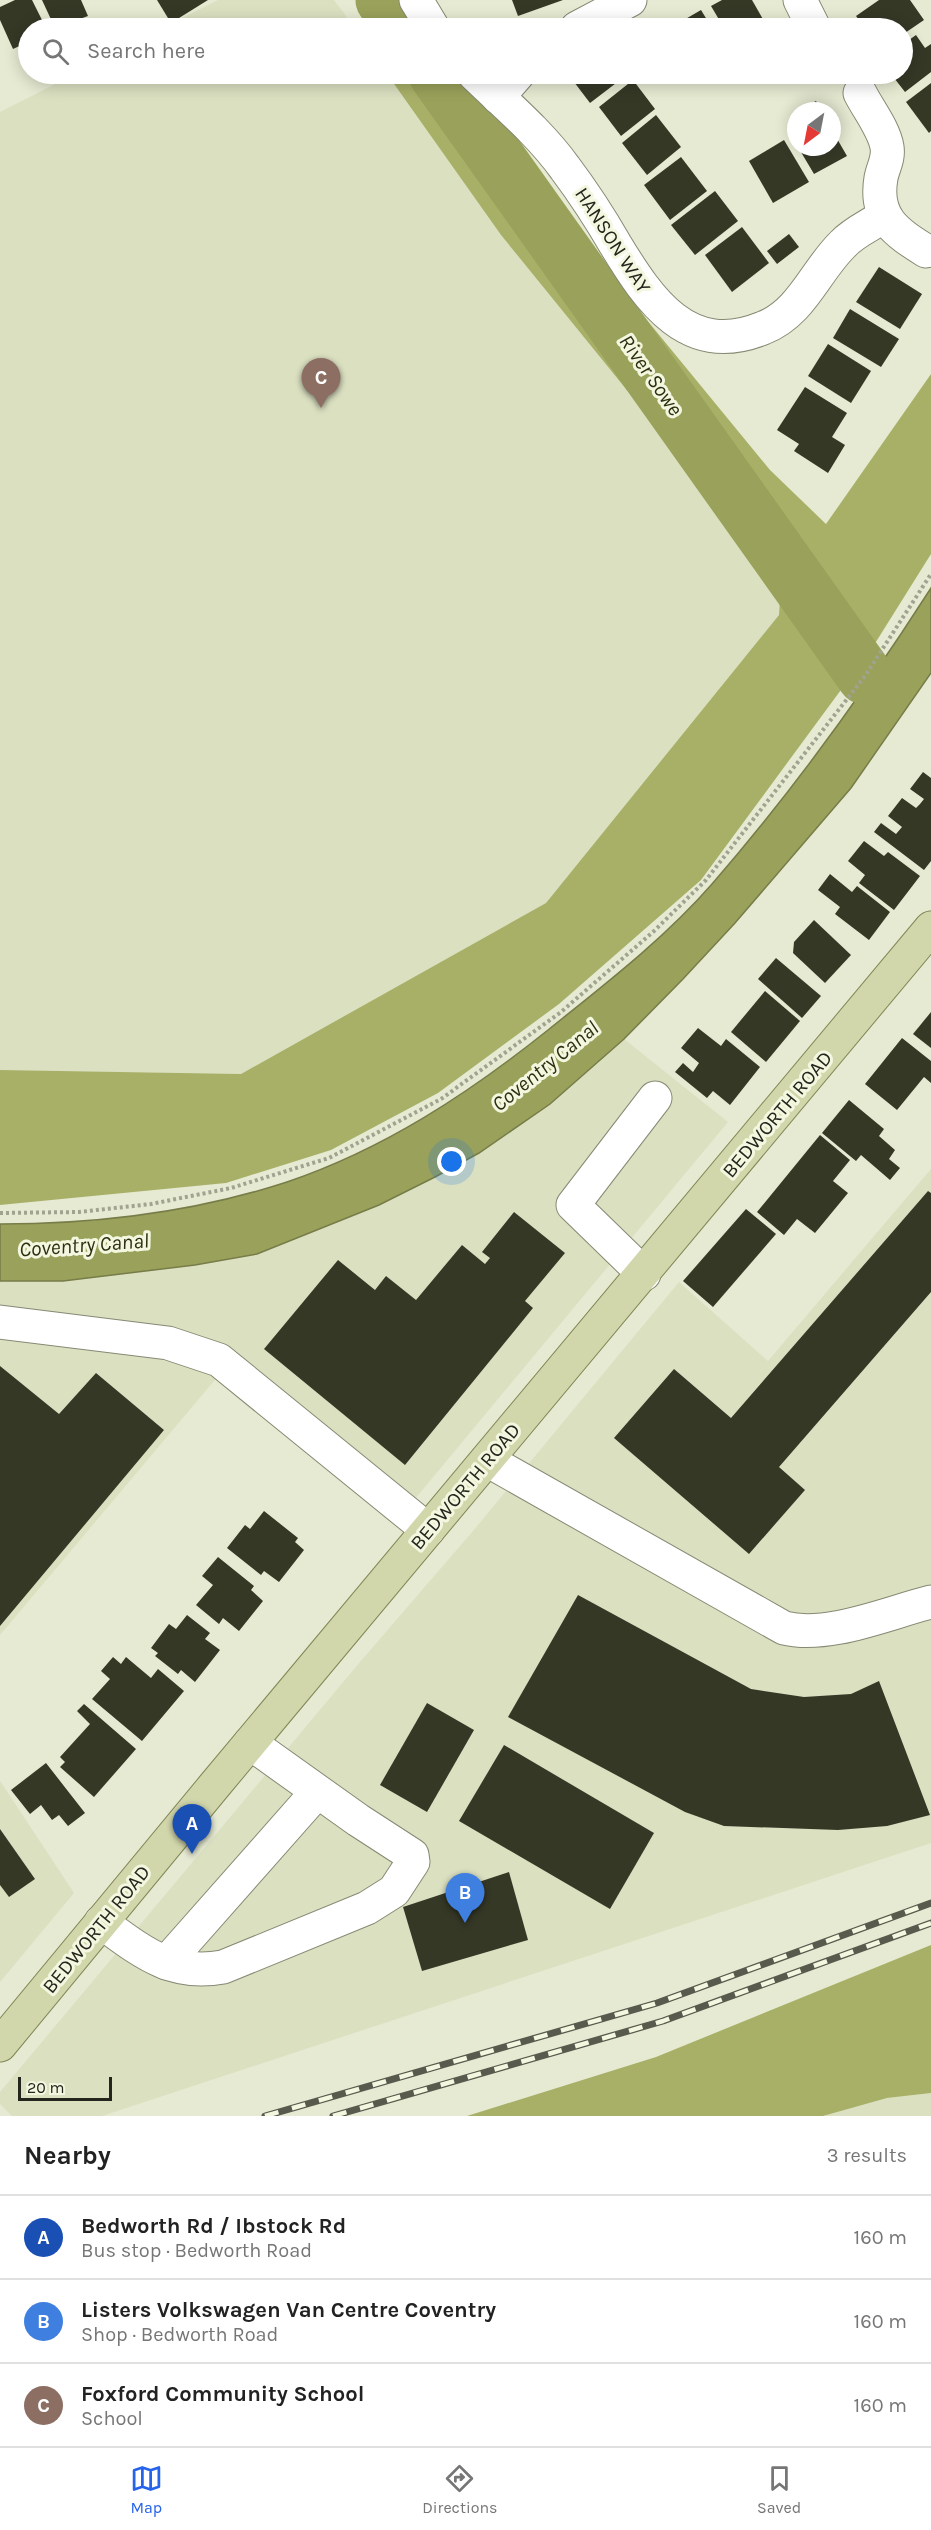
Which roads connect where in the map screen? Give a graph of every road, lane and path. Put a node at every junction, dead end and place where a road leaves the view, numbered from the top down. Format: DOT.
graph roads {
  1 [pos="416,0"];
  2 [pos="630,0"];
  3 [pos="427,18"];
  4 [pos="596,18"];
  5 [pos="508,85"];
  6 [pos="860,93"];
  7 [pos="884,216"];
  8 [pos="926,251"];
  9 [pos="931,574"];
  10 [pos="931,928"];
  11 [pos="655,1098"];
  12 [pos="0,1213"];
  13 [pos="644,1274"];
  14 [pos="0,1322"];
  15 [pos="487,1460"];
  16 [pos="428,1530"];
  17 [pos="931,1602"];
  18 [pos="250,1743"];
  19 [pos="318,1792"];
  20 [pos="101,1922"];
  21 [pos="166,1963"];
  22 [pos="0,2045"];
  1 -- 3 [label="street"];
  2 -- 4 [label="street"];
  5 -- 7 [label="street, HANSON WAY"];
  6 -- 7 [label="street"];
  7 -- 8 [label="street"];
  9 -- 12 [label="path"];
  10 -- 13 [label="main road, BEDWORTH ROAD"];
  11 -- 13 [label="street"];
  13 -- 15 [label="main road, BEDWORTH ROAD"];
  14 -- 16 [label="street"];
  15 -- 16 [label="main road, BEDWORTH ROAD"];
  15 -- 17 [label="street"];
  16 -- 18 [label="main road, BEDWORTH ROAD"];
  18 -- 19 [label="street"];
  18 -- 20 [label="main road, BEDWORTH ROAD"];
  19 -- 21 [label="street"];
  19 -- 21 [label="street"];
  20 -- 21 [label="street"];
  20 -- 22 [label="main road, BEDWORTH ROAD"];
}
